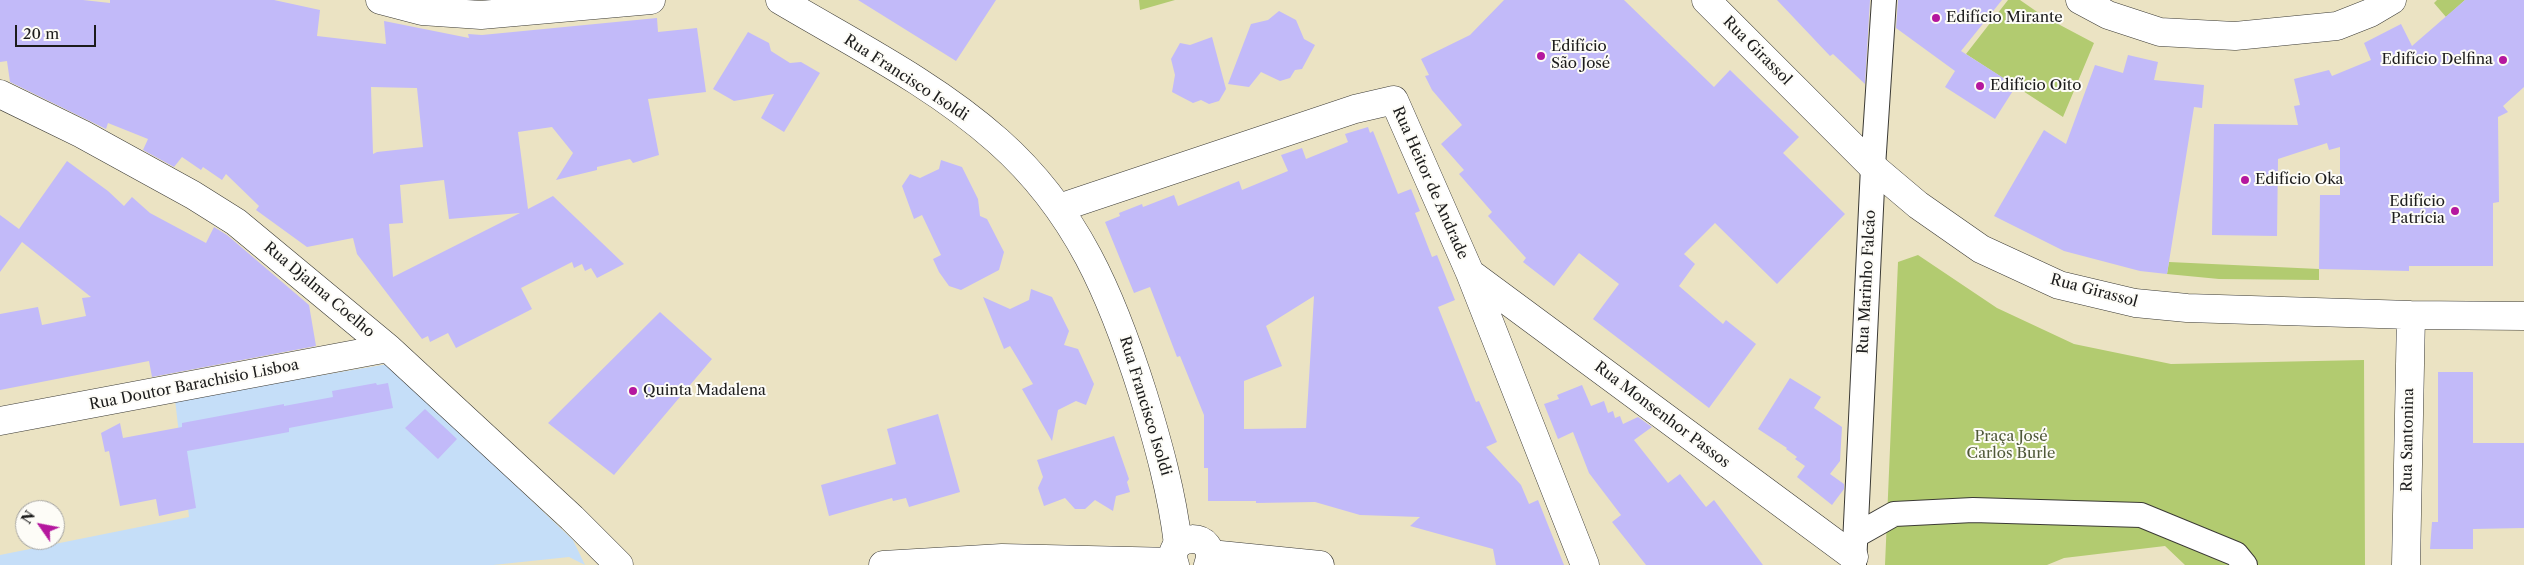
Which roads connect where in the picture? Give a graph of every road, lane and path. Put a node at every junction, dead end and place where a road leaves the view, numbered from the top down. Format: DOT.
graph roads {
  1 [pos="380,0"];
  2 [pos="651,0"];
  3 [pos="780,0"];
  4 [pos="1706,0"];
  5 [pos="1884,0"];
  6 [pos="2080,0"];
  7 [pos="2392,0"];
  8 [pos="0,94"];
  9 [pos="1873,167"];
  10 [pos="1059,208"];
  11 [pos="1470,272"];
  12 [pos="2411,315"];
  13 [pos="2524,316"];
  14 [pos="388,348"];
  15 [pos="0,421"];
  16 [pos="1854,553"];
  17 [pos="601,554"];
  18 [pos="1191,555"];
  19 [pos="619,565"];
  20 [pos="883,565"];
  21 [pos="1320,565"];
  22 [pos="1585,565"];
  23 [pos="2245,565"];
  24 [pos="2406,565"];
  1 -- 2 [label="street"];
  3 -- 10 [label="street, Rua Francisco Isoldi"];
  4 -- 9 [label="street, Rua Girassol"];
  5 -- 9 [label="street, Rua Marinho Falcão"];
  6 -- 7 [label="street"];
  8 -- 14 [label="street, Rua Djalma Coelho"];
  9 -- 12 [label="street, Rua Girassol"];
  9 -- 16 [label="street, Rua Marinho Falcão"];
  10 -- 11 [label="street, Rua Heitor de Andrade"];
  10 -- 18 [label="street, Rua Francisco Isoldi"];
  11 -- 16 [label="street, Rua Monsenhor Passos"];
  11 -- 22 [label="street, Rua Heitor de Andrade"];
  12 -- 13 [label="street, Rua Girassol"];
  12 -- 24 [label="street, Rua Santonina"];
  14 -- 15 [label="street, Rua Doutor Barachisio Lisboa"];
  14 -- 17 [label="street, Rua Djalma Coelho"];
  16 -- 23 [label="street"];
  17 -- 19 [label="street, Rua Djalma Coelho"];
  18 -- 20 [label="street"];
  18 -- 21 [label="street"];
}
